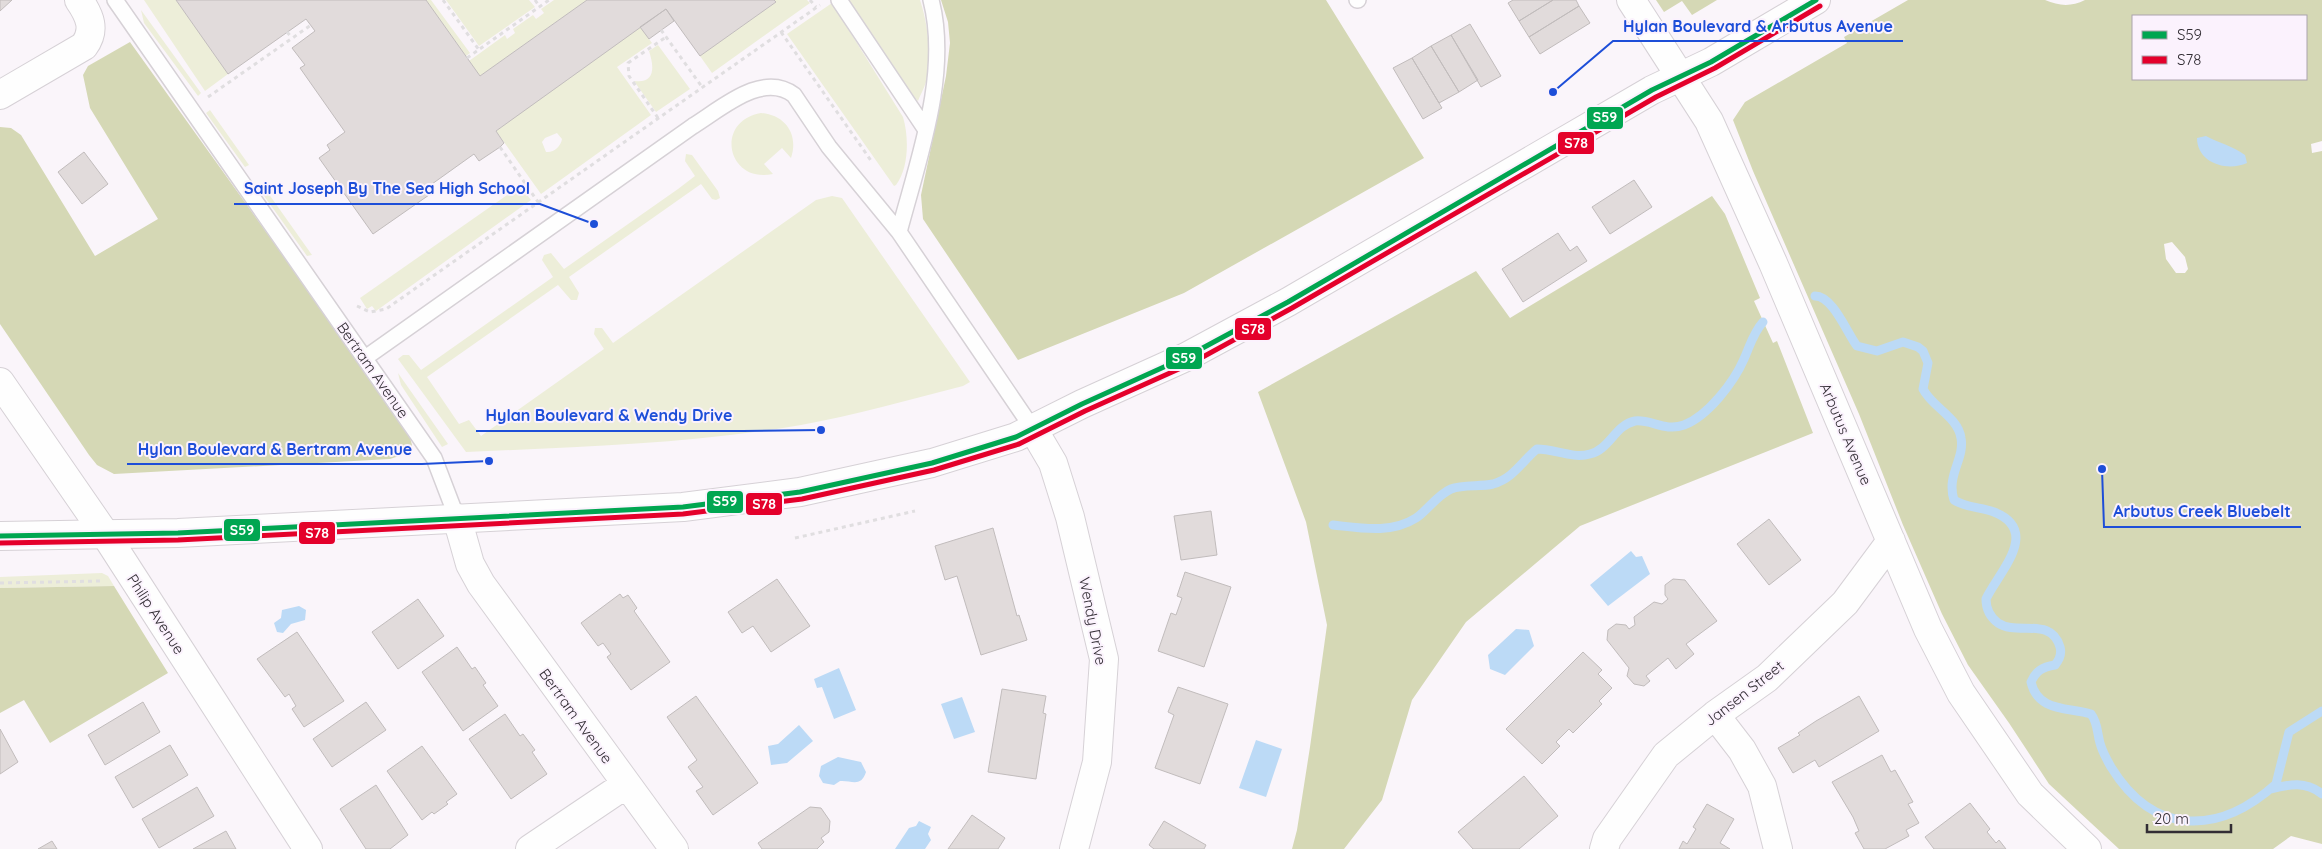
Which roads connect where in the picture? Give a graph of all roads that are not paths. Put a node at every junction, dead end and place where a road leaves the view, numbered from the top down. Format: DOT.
graph roads {
  1 [pos="79,0"];
  2 [pos="115,0"];
  3 [pos="839,0"];
  4 [pos="931,0"];
  5 [pos="1631,0"];
  6 [pos="1816,0"];
  7 [pos="1679,77"];
  8 [pos="0,95"];
  9 [pos="926,130"];
  10 [pos="899,232"];
  11 [pos="364,358"];
  12 [pos="0,382"];
  13 [pos="1033,428"];
  14 [pos="457,518"];
  15 [pos="105,534"];
  16 [pos="0,536"];
  17 [pos="1891,541"];
  18 [pos="1715,715"];
  19 [pos="625,785"];
  20 [pos="308,849"];
  21 [pos="530,849"];
  22 [pos="674,849"];
  23 [pos="1074,849"];
  24 [pos="1604,849"];
  25 [pos="1778,849"];
  26 [pos="2087,849"];
  1 -- 8 [label="street"];
  2 -- 11 [label="lane, Bertram Avenue"];
  3 -- 9 [label="lane"];
  4 -- 9 [label="lane"];
  5 -- 7 [label="street, Arbutus Avenue"];
  6 -- 7 [label="street"];
  7 -- 13 [label="street"];
  7 -- 17 [label="street, Arbutus Avenue"];
  9 -- 10 [label="lane"];
  10 -- 11 [label="lane"];
  10 -- 13 [label="lane"];
  11 -- 14 [label="lane, Bertram Avenue"];
  12 -- 15 [label="street, Philip Avenue"];
  13 -- 14 [label="street"];
  13 -- 23 [label="street, Wendy Drive"];
  14 -- 15 [label="street"];
  14 -- 19 [label="street, Bertram Avenue"];
  15 -- 16 [label="street"];
  15 -- 20 [label="street, Philip Avenue"];
  17 -- 18 [label="street, Jansen Street"];
  17 -- 26 [label="street, Arbutus Avenue"];
  18 -- 24 [label="street, Jansen Street"];
  18 -- 25 [label="street"];
  19 -- 21 [label="street"];
  19 -- 22 [label="street, Bertram Avenue"];
}
